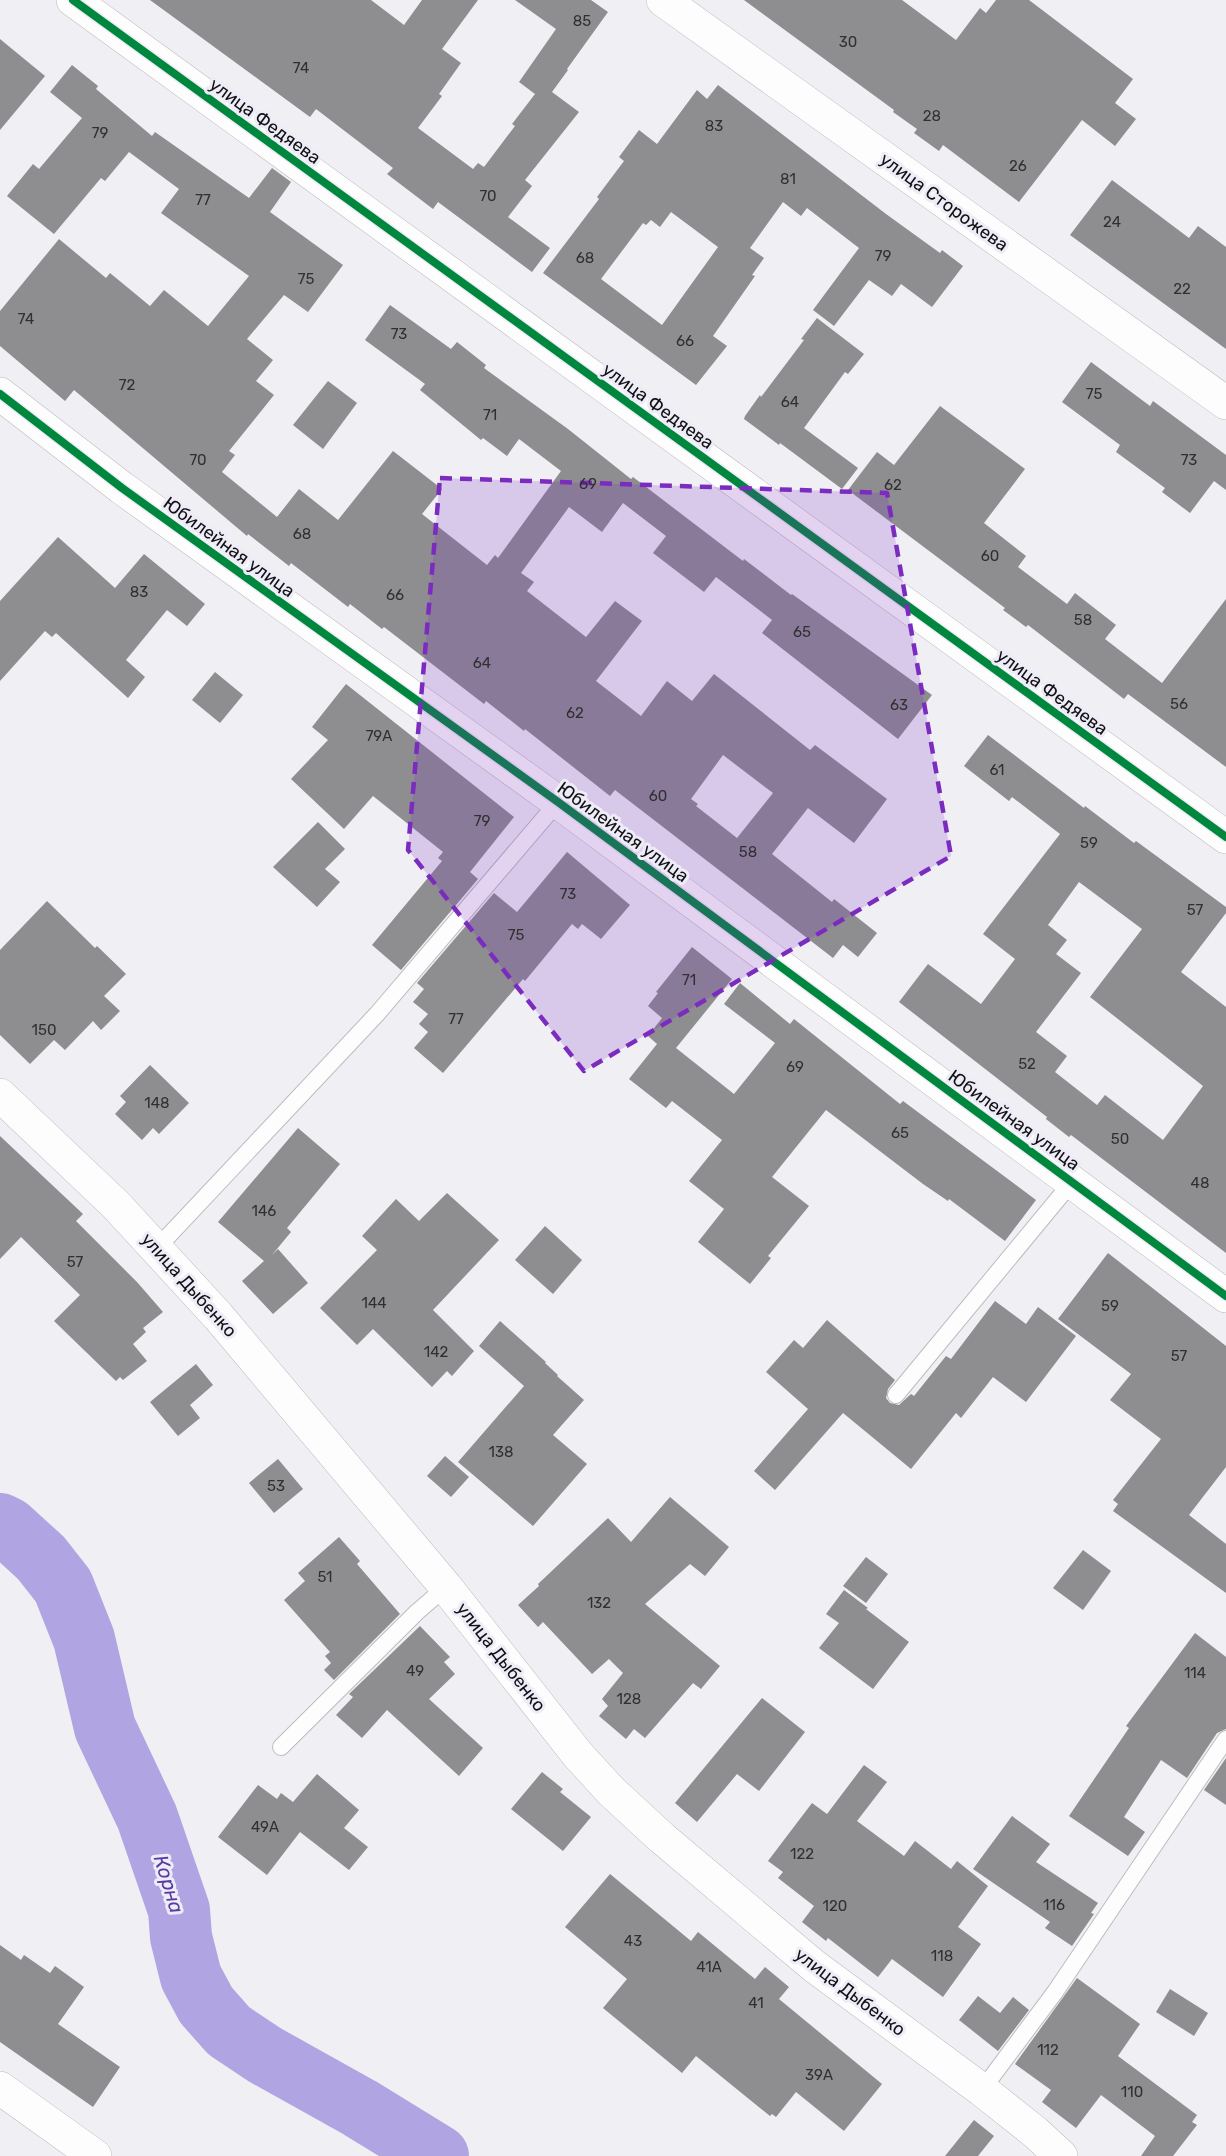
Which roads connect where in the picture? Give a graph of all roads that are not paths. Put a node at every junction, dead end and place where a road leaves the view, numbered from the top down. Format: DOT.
graph roads {
  1 [pos="73,0"];
  2 [pos="663,0"];
  3 [pos="0,394"];
  4 [pos="1226,404"];
  5 [pos="558,802"];
  6 [pos="1226,837"];
  7 [pos="0,1095"];
  8 [pos="1072,1182"];
  9 [pos="157,1248"];
  10 [pos="1226,1296"];
  11 [pos="896,1395"];
  12 [pos="446,1587"];
  13 [pos="1226,1739"];
  14 [pos="281,1747"];
  15 [pos="0,2088"];
  16 [pos="982,2090"];
  17 [pos="95,2156"];
  18 [pos="1061,2156"];
  1 -- 6 [label="street, улица Федяева"];
  2 -- 4 [label="street, улица Сторожева"];
  3 -- 5 [label="street, Юбилейная улица"];
  5 -- 8 [label="street, Юбилейная улица"];
  5 -- 9 [label="lane"];
  7 -- 9 [label="street, улица Дыбенко"];
  8 -- 10 [label="street, Юбилейная улица"];
  8 -- 11 [label="lane"];
  9 -- 12 [label="street, улица Дыбенко"];
  12 -- 14 [label="lane"];
  12 -- 16 [label="street, улица Дыбенко"];
  13 -- 16 [label="lane"];
  15 -- 17 [label="street"];
  16 -- 18 [label="street, улица Дыбенко"];
}
